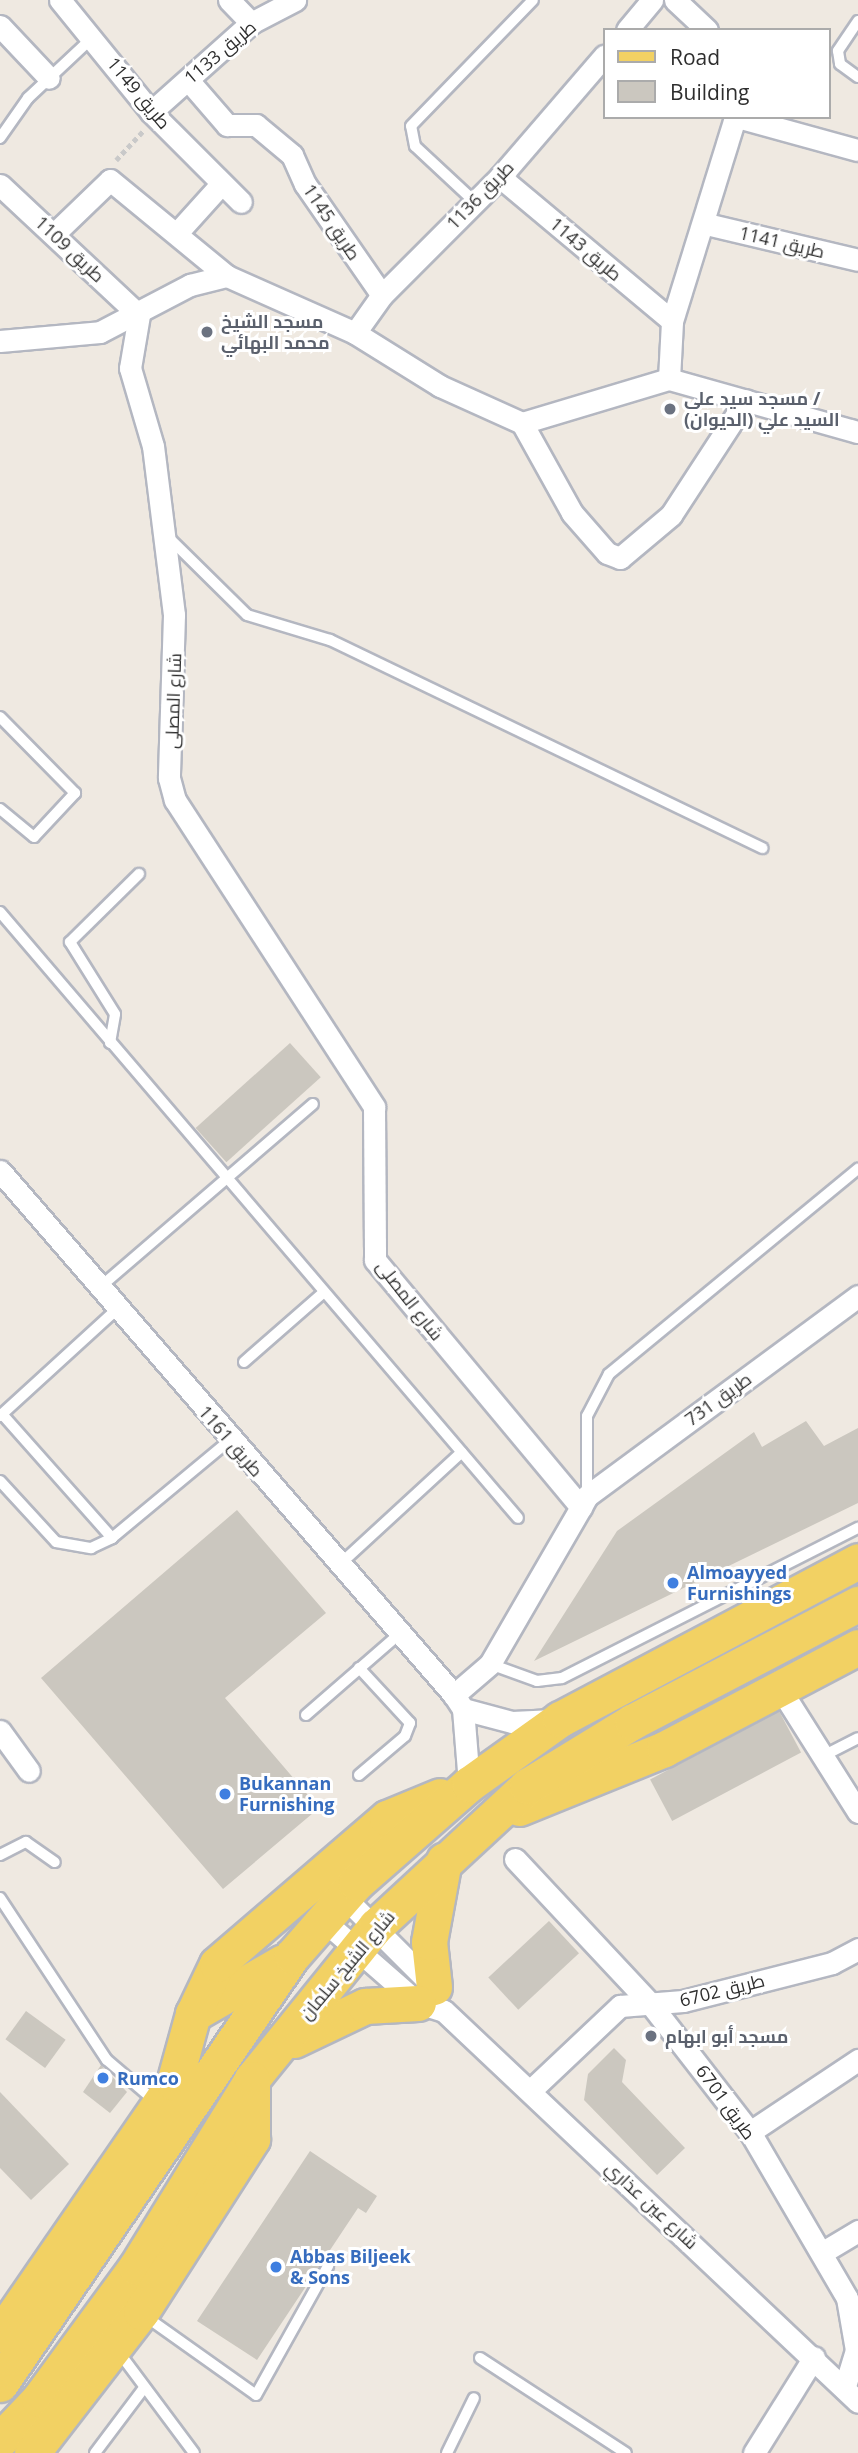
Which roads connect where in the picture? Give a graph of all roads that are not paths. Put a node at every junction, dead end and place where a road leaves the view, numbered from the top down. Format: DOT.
graph roads {
  1 [pos="60,0"];
  2 [pos="229,0"];
  3 [pos="295,0"];
  4 [pos="533,0"];
  5 [pos="652,0"];
  6 [pos="675,0"];
  7 [pos="858,21"];
  8 [pos="251,23"];
  9 [pos="0,26"];
  10 [pos="629,28"];
  11 [pos="705,28"];
  12 [pos="93,37"];
  13 [pos="602,58"];
  14 [pos="858,77"];
  15 [pos="49,78"];
  16 [pos="188,80"];
  17 [pos="154,115"];
  18 [pos="735,119"];
  19 [pos="743,119"];
  20 [pos="0,138"];
  21 [pos="858,150"];
  22 [pos="500,177"];
  23 [pos="222,183"];
  24 [pos="0,185"];
  25 [pos="241,202"];
  26 [pos="475,202"];
  27 [pos="706,223"];
  28 [pos="55,233"];
  29 [pos="177,233"];
  30 [pos="858,260"];
  31 [pos="227,276"];
  32 [pos="382,295"];
  33 [pos="139,315"];
  34 [pos="672,321"];
  35 [pos="355,333"];
  36 [pos="0,341"];
  37 [pos="669,379"];
  38 [pos="746,400"];
  39 [pos="523,423"];
  40 [pos="858,432"];
  41 [pos="163,531"];
  42 [pos="0,717"];
  43 [pos="0,809"];
  44 [pos="763,848"];
  45 [pos="139,874"];
  46 [pos="0,912"];
  47 [pos="110,1043"];
  48 [pos="313,1104"];
  49 [pos="858,1169"];
  50 [pos="0,1171"];
  51 [pos="227,1179"];
  52 [pos="99,1288"];
  53 [pos="324,1293"];
  54 [pos="858,1296"];
  55 [pos="117,1309"];
  56 [pos="244,1362"];
  57 [pos="1,1415"];
  58 [pos="230,1440"];
  59 [pos="462,1452"];
  60 [pos="0,1481"];
  61 [pos="584,1501"];
  62 [pos="518,1518"];
  63 [pos="858,1528"];
  64 [pos="112,1538"];
  65 [pos="858,1561"];
  66 [pos="338,1566"];
  67 [pos="858,1604"];
  68 [pos="398,1635"];
  69 [pos="858,1647"];
  70 [pos="490,1664"];
  71 [pos="359,1668"];
  72 [pos="779,1687"];
  73 [pos="459,1702"];
  74 [pos="306,1715"];
  75 [pos="560,1719"];
  76 [pos="0,1731"];
  77 [pos="858,1738"];
  78 [pos="823,1756"];
  79 [pos="29,1771"];
  80 [pos="359,1775"];
  81 [pos="469,1784"];
  82 [pos="858,1812"];
  83 [pos="489,1819"];
  84 [pos="0,1855"];
  85 [pos="515,1859"];
  86 [pos="444,1860"];
  87 [pos="55,1862"];
  88 [pos="0,1898"];
  89 [pos="334,1908"];
  90 [pos="365,1939"];
  91 [pos="292,1956"];
  92 [pos="854,1959"];
  93 [pos="432,2000"];
  94 [pos="649,2003"];
  95 [pos="193,2014"];
  96 [pos="278,2049"];
  97 [pos="858,2060"];
  98 [pos="530,2091"];
  99 [pos="159,2104"];
  100 [pos="750,2132"];
  101 [pos="858,2231"];
  102 [pos="823,2252"];
  103 [pos="328,2266"];
  104 [pos="145,2287"];
  105 [pos="15,2297"];
  106 [pos="0,2335"];
  107 [pos="115,2347"];
  108 [pos="814,2357"];
  109 [pos="480,2358"];
  110 [pos="0,2384"];
  111 [pos="144,2388"];
  112 [pos="851,2394"];
  113 [pos="474,2398"];
  114 [pos="0,2440"];
  115 [pos="32,2453"];
  116 [pos="95,2453"];
  117 [pos="194,2453"];
  118 [pos="447,2453"];
  119 [pos="626,2453"];
  120 [pos="754,2453"];
  1 -- 12 [label="street, طريق 1149"];
  2 -- 8 [label="street"];
  3 -- 8 [label="street, طريق 1133"];
  4 -- 26 [label="lane"];
  5 -- 10 [label="street"];
  6 -- 11 [label="street"];
  7 -- 14 [label="lane"];
  8 -- 16 [label="street, طريق 1133"];
  9 -- 15 [label="street"];
  12 -- 15 [label="lane"];
  12 -- 17 [label="street, طريق 1149"];
  13 -- 22 [label="street, طريق 1136"];
  15 -- 20 [label="lane"];
  16 -- 17 [label="street, طريق 1133"];
  16 -- 32 [label="street, طريق 1145"];
  17 -- 23 [label="street, طريق 1149"];
  18 -- 27 [label="street"];
  19 -- 21 [label="street"];
  22 -- 26 [label="street, طريق 1136"];
  22 -- 34 [label="street, طريق 1143"];
  23 -- 25 [label="street, طريق 1149"];
  23 -- 29 [label="street"];
  24 -- 28 [label="street, طريق 1109"];
  26 -- 32 [label="street, طريق 1136"];
  27 -- 30 [label="street, طريق 1141"];
  27 -- 34 [label="street"];
  28 -- 29 [label="street"];
  28 -- 33 [label="street, طريق 1109"];
  29 -- 31 [label="street"];
  31 -- 33 [label="street"];
  31 -- 35 [label="street"];
  32 -- 35 [label="street, طريق 1136"];
  33 -- 36 [label="street"];
  33 -- 41 [label="street, شارع المصلى"];
  34 -- 37 [label="street"];
  35 -- 39 [label="street"];
  37 -- 38 [label="street"];
  37 -- 39 [label="street"];
  38 -- 39 [label="street"];
  38 -- 40 [label="street"];
  41 -- 44 [label="lane"];
  41 -- 61 [label="street, شارع المصلى"];
  42 -- 43 [label="lane"];
  45 -- 47 [label="lane"];
  46 -- 47 [label="lane"];
  47 -- 51 [label="lane"];
  48 -- 51 [label="lane"];
  49 -- 61 [label="lane"];
  50 -- 52 [label="street, طريق 1161"];
  51 -- 52 [label="lane"];
  51 -- 53 [label="lane"];
  52 -- 55 [label="street, طريق 1161"];
  53 -- 56 [label="lane"];
  53 -- 59 [label="lane"];
  54 -- 61 [label="street, طريق 731"];
  55 -- 57 [label="lane"];
  55 -- 58 [label="street, طريق 1161"];
  57 -- 64 [label="lane"];
  58 -- 64 [label="lane"];
  58 -- 66 [label="street, طريق 1161"];
  59 -- 62 [label="lane"];
  59 -- 66 [label="lane"];
  60 -- 64 [label="lane"];
  61 -- 70 [label="street"];
  63 -- 70 [label="lane"];
  65 -- 75 [label="main road"];
  66 -- 68 [label="street, طريق 1161"];
  67 -- 83 [label="main road, شارع الشيخ سلمان"];
  68 -- 71 [label="lane"];
  68 -- 73 [label="street, طريق 1161"];
  69 -- 72 [label="main road"];
  70 -- 73 [label="street"];
  71 -- 74 [label="lane"];
  71 -- 80 [label="lane"];
  72 -- 78 [label="street"];
  72 -- 83 [label="main road"];
  73 -- 75 [label="street"];
  73 -- 81 [label="street"];
  75 -- 81 [label="main road"];
  76 -- 79 [label="street"];
  77 -- 78 [label="lane"];
  78 -- 82 [label="street"];
  81 -- 89 [label="main road"];
  81 -- 95 [label="main road"];
  83 -- 86 [label="main road, شارع الشيخ سلمان"];
  84 -- 87 [label="lane"];
  85 -- 94 [label="street, طريق 6701"];
  86 -- 90 [label="main road, شارع الشيخ سلمان"];
  86 -- 93 [label="main road"];
  88 -- 99 [label="lane"];
  89 -- 90 [label="street"];
  89 -- 90 [label="street"];
  89 -- 91 [label="main road"];
  90 -- 93 [label="street, شارع عين عذاري"];
  90 -- 93 [label="street, شارع عين عذاري"];
  90 -- 96 [label="main road, شارع الشيخ سلمان"];
  91 -- 95 [label="main road"];
  91 -- 110 [label="main road"];
  92 -- 94 [label="street, طريق 6702"];
  93 -- 96 [label="main road"];
  93 -- 98 [label="street, شارع عين عذاري"];
  94 -- 98 [label="street, طريق 6702"];
  94 -- 100 [label="street, طريق 6701"];
  95 -- 99 [label="main road"];
  96 -- 104 [label="main road, شارع الشيخ سلمان"];
  97 -- 100 [label="street"];
  98 -- 108 [label="street, شارع عين عذاري"];
  99 -- 105 [label="main road"];
  100 -- 102 [label="street, طريق 6701"];
  101 -- 102 [label="street"];
  102 -- 112 [label="street, طريق 6701"];
  103 -- 104 [label="lane"];
  104 -- 107 [label="main road"];
  104 -- 114 [label="main road"];
  105 -- 106 [label="main road"];
  107 -- 111 [label="lane"];
  107 -- 115 [label="main road"];
  108 -- 112 [label="street, شارع عين عذاري"];
  108 -- 120 [label="street"];
  109 -- 119 [label="lane"];
  111 -- 116 [label="lane"];
  111 -- 117 [label="lane"];
  113 -- 118 [label="lane"];
}
